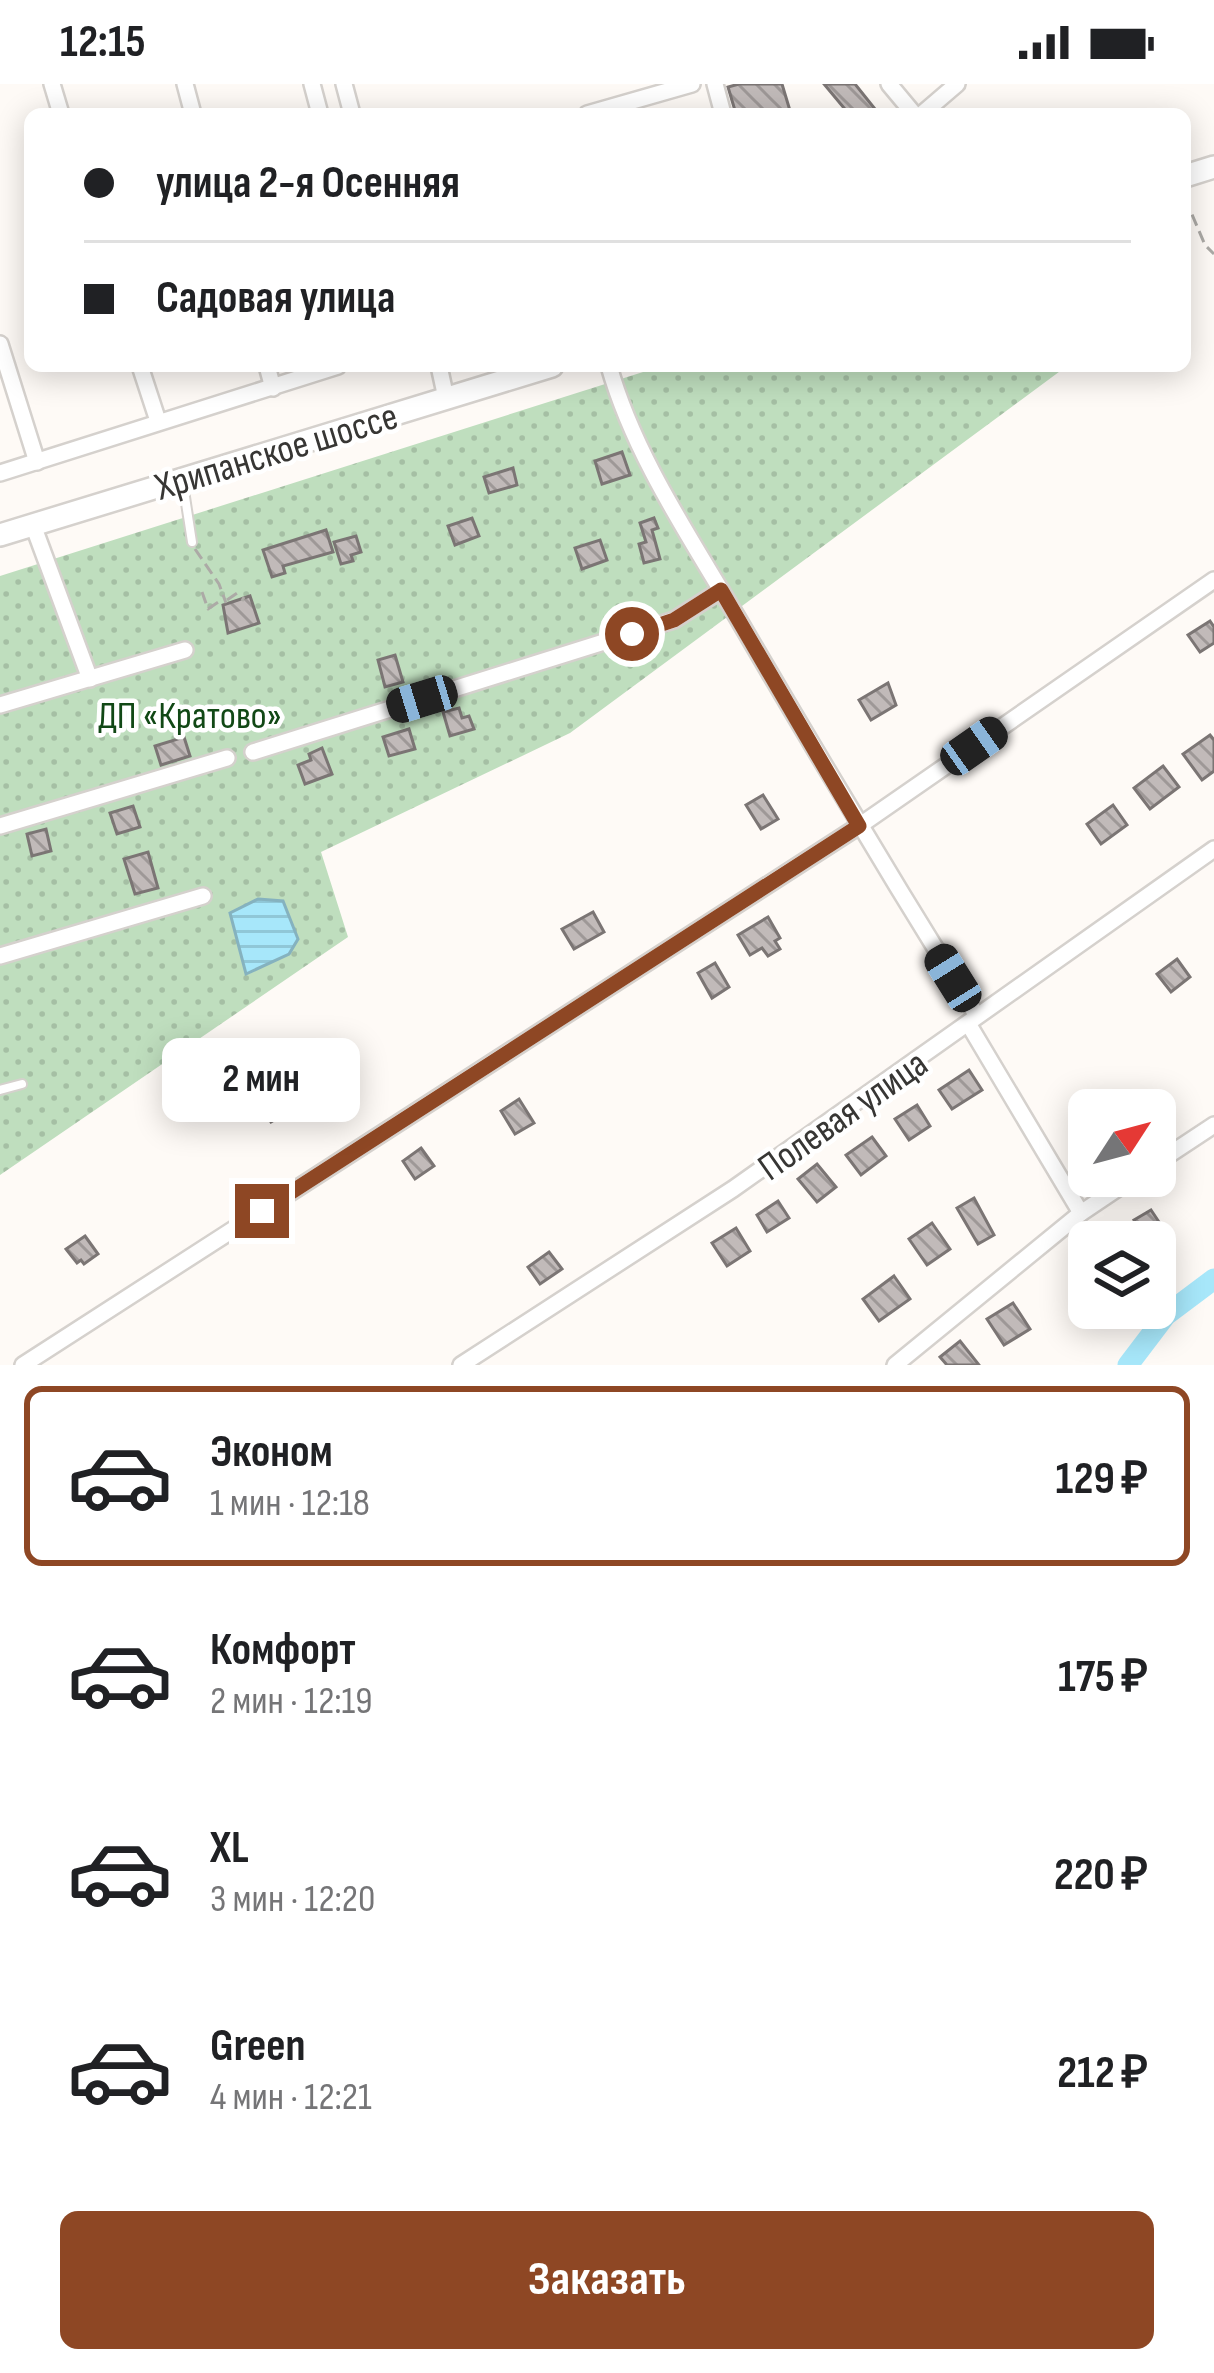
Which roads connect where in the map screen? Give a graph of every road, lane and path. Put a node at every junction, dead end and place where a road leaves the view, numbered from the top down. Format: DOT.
graph roads {
  1 [pos="692,84"];
  2 [pos="889,84"];
  3 [pos="957,84"];
  4 [pos="608,108"];
  5 [pos="912,108"];
  6 [pos="926,108"];
  7 [pos="1191,212"];
  8 [pos="1214,254"];
  9 [pos="0,344"];
  10 [pos="142,372"];
  11 [pos="269,372"];
  12 [pos="320,372"];
  13 [pos="440,372"];
  14 [pos="532,372"];
  15 [pos="611,372"];
  16 [pos="273,388"];
  17 [pos="446,398"];
  18 [pos="158,421"];
  19 [pos="37,462"];
  20 [pos="0,473"];
  21 [pos="182,479"];
  22 [pos="33,525"];
  23 [pos="0,535"];
  24 [pos="192,542"];
  25 [pos="1214,580"];
  26 [pos="721,590"];
  27 [pos="202,592"];
  28 [pos="242,596"];
  29 [pos="222,601"];
  30 [pos="185,650"];
  31 [pos="90,680"];
  32 [pos="0,705"];
  33 [pos="253,752"];
  34 [pos="227,758"];
  35 [pos="0,826"];
  36 [pos="859,826"];
  37 [pos="1214,850"];
  38 [pos="202,896"];
  39 [pos="0,956"];
  40 [pos="973,1021"];
  41 [pos="22,1084"];
  42 [pos="0,1090"];
  43 [pos="1214,1124"];
  44 [pos="1176,1150"];
  45 [pos="1105,1197"];
  46 [pos="1081,1213"];
  47 [pos="905,1362"];
  48 [pos="23,1365"];
  49 [pos="461,1365"];
  1 -- 4 [label="street"];
  2 -- 5 [label="street"];
  3 -- 6 [label="street"];
  7 -- 8 [label="path"];
  9 -- 19 [label="street"];
  10 -- 18 [label="street"];
  11 -- 16 [label="street"];
  12 -- 16 [label="street"];
  13 -- 17 [label="street"];
  14 -- 17 [label="main road, Хрипанское шоссе"];
  15 -- 26 [label="street"];
  16 -- 18 [label="street"];
  17 -- 21 [label="main road, Хрипанское шоссе"];
  18 -- 19 [label="street"];
  19 -- 20 [label="street"];
  21 -- 22 [label="main road, Хрипанское шоссе"];
  21 -- 24 [label="lane"];
  22 -- 23 [label="main road, Хрипанское шоссе"];
  22 -- 31 [label="street"];
  24 -- 29 [label="path"];
  25 -- 36 [label="street"];
  26 -- 33 [label="street"];
  26 -- 36 [label="street"];
  27 -- 29 [label="path"];
  28 -- 29 [label="path"];
  30 -- 31 [label="street"];
  31 -- 32 [label="street"];
  34 -- 35 [label="street"];
  36 -- 40 [label="street"];
  36 -- 48 [label="street"];
  37 -- 40 [label="street, Полевая улица"];
  38 -- 39 [label="street"];
  40 -- 46 [label="street"];
  40 -- 49 [label="street, Полевая улица"];
  41 -- 42 [label="lane"];
  43 -- 44 [label="street"];
  45 -- 46 [label="street"];
  46 -- 47 [label="street"];
}
